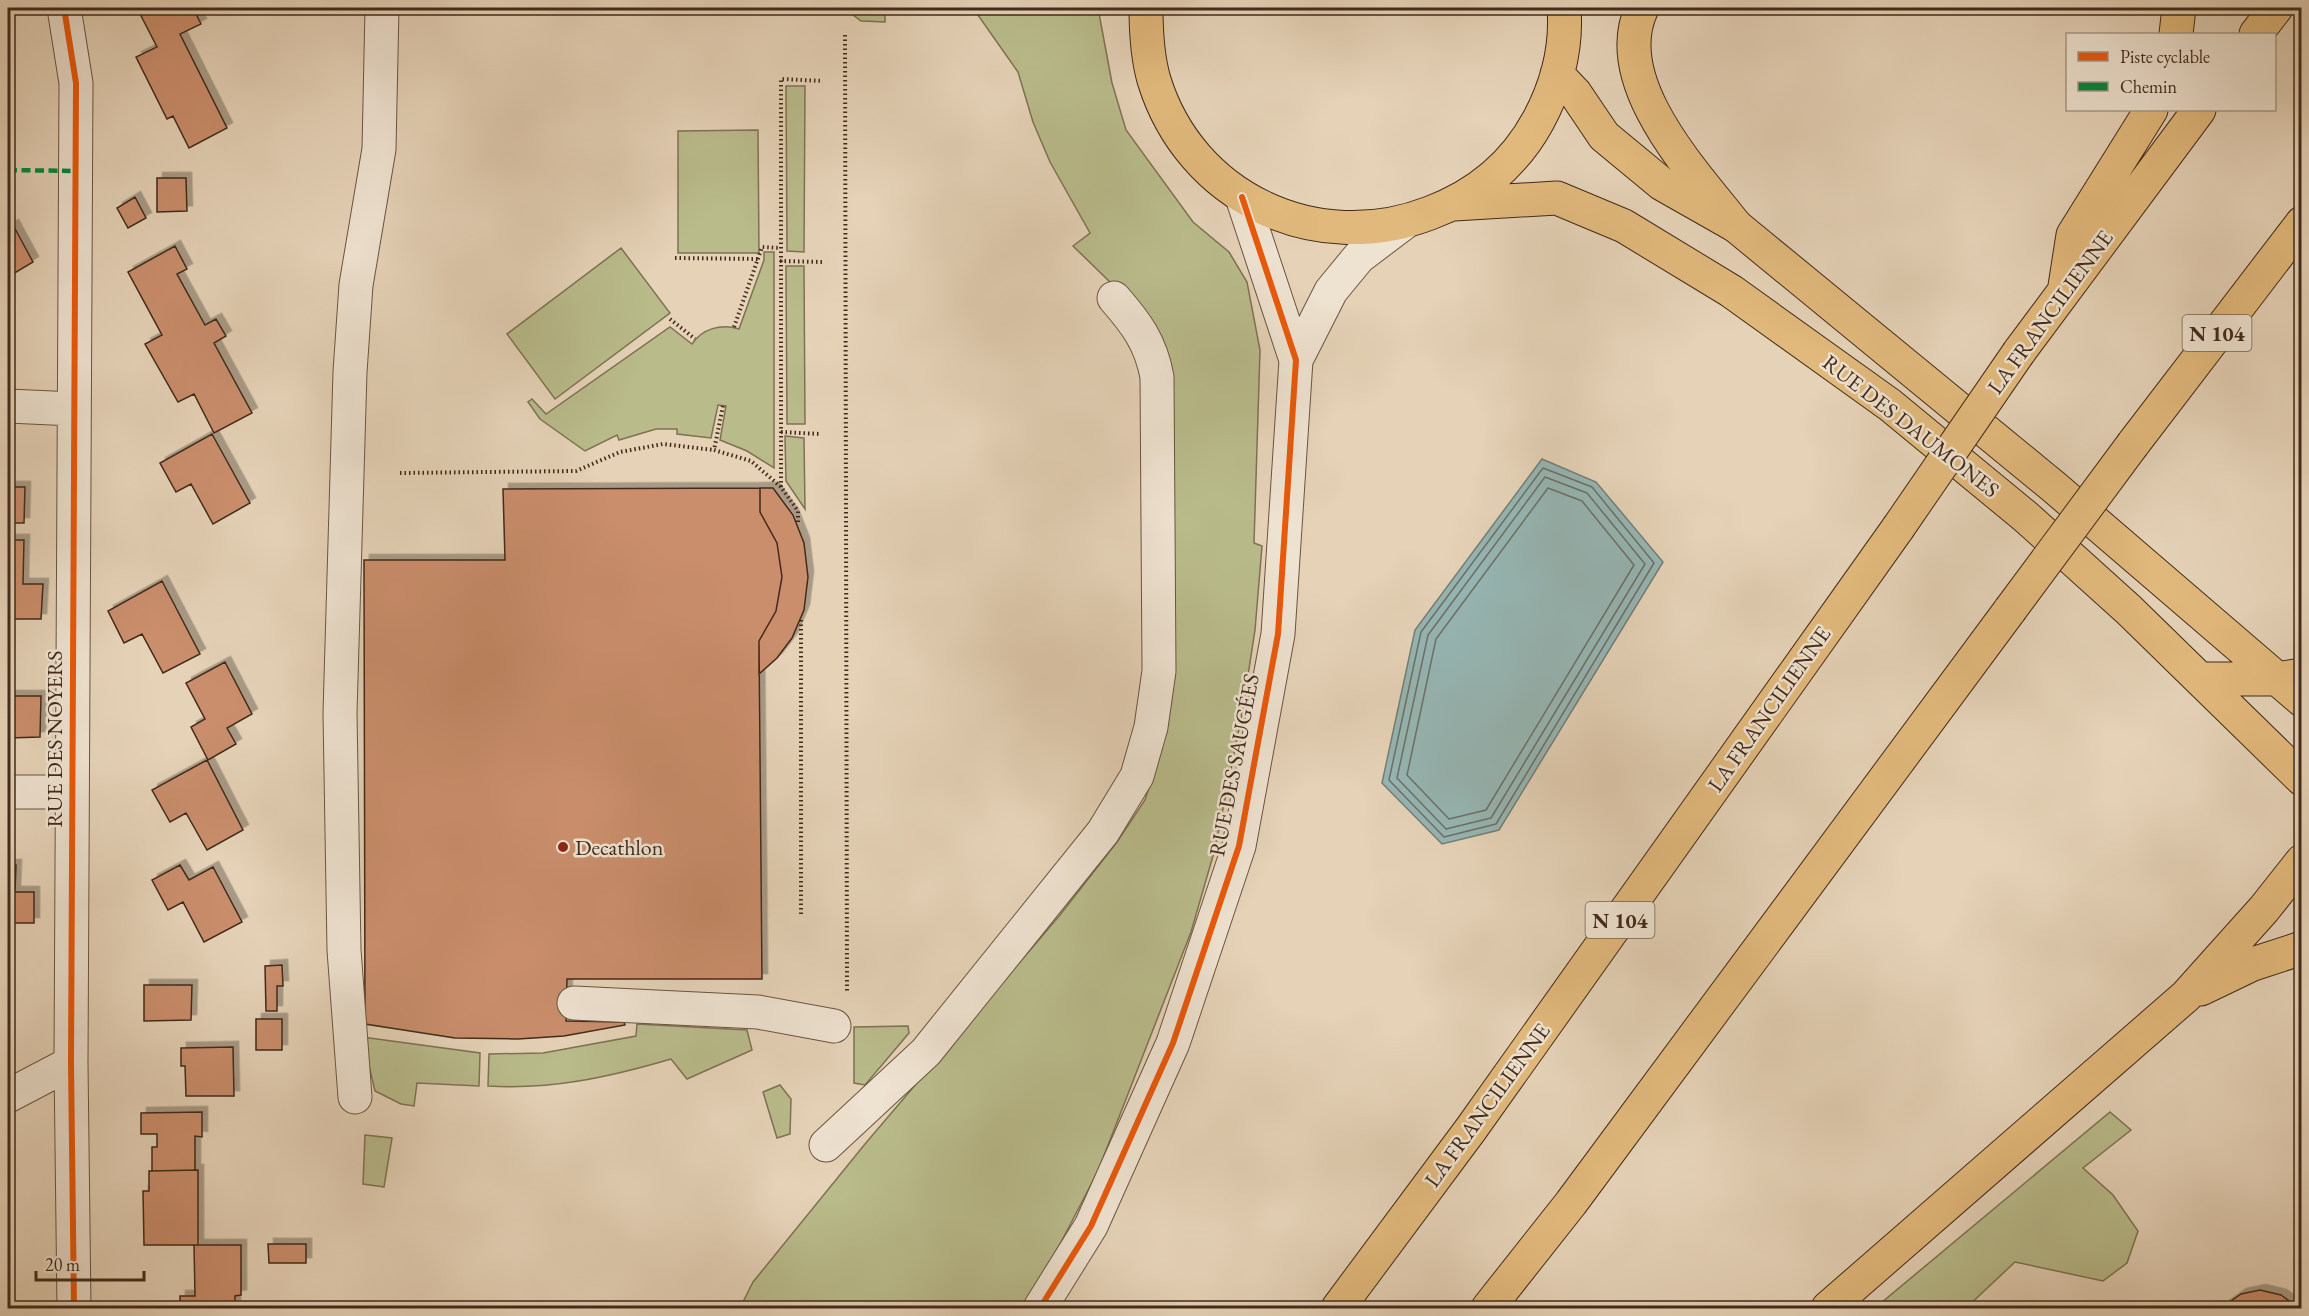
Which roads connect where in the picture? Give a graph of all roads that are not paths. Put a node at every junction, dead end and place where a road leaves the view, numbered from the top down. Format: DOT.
graph roads {
  1 [pos="64,8"];
  2 [pos="382,8"];
  3 [pos="1146,8"];
  4 [pos="1564,8"];
  5 [pos="1642,8"];
  6 [pos="2179,8"];
  7 [pos="2276,8"];
  8 [pos="2176,33"];
  9 [pos="2257,33"];
  10 [pos="1557,74"];
  11 [pos="2150,111"];
  12 [pos="2198,111"];
  13 [pos="1242,196"];
  14 [pos="1454,204"];
  15 [pos="1404,223"];
  16 [pos="2301,223"];
  17 [pos="1736,226"];
  18 [pos="2064,291"];
  19 [pos="1114,298"];
  20 [pos="1296,360"];
  21 [pos="8,406"];
  22 [pos="74,409"];
  23 [pos="2289,677"];
  24 [pos="2201,679"];
  25 [pos="2301,700"];
  26 [pos="2301,779"];
  27 [pos="8,792"];
  28 [pos="72,792"];
  29 [pos="2301,861"];
  30 [pos="2301,948"];
  31 [pos="2186,996"];
  32 [pos="574,1003"];
  33 [pos="834,1026"];
  34 [pos="71,1064"];
  35 [pos="8,1096"];
  36 [pos="355,1097"];
  37 [pos="826,1144"];
  38 [pos="74,1308"];
  39 [pos="1040,1308"];
  40 [pos="1338,1308"];
  41 [pos="1488,1308"];
  42 [pos="1828,1308"];
  1 -- 22 [label="street, RUE DES NOYERS"];
  2 -- 36 [label="street"];
  3 -- 13 [label="main road"];
  4 -- 10 [label="main road"];
  5 -- 17 [label="main road"];
  6 -- 8 [label="main road"];
  7 -- 9 [label="main road"];
  10 -- 14 [label="main road"];
  10 -- 17 [label="main road, RUE DES DAUMONES"];
  11 -- 18 [label="main road"];
  12 -- 18 [label="main road, LA FRANCILIENNE / N 104"];
  13 -- 15 [label="main road"];
  13 -- 20 [label="street, RUE DES SAUGÉES"];
  14 -- 15 [label="main road"];
  14 -- 24 [label="main road, RUE DES DAUMONES"];
  15 -- 20 [label="street, RUE DES SAUGÉES"];
  16 -- 41 [label="main road, N 104, bridge"];
  17 -- 23 [label="main road, RUE DES DAUMONES"];
  18 -- 40 [label="main road, LA FRANCILIENNE / N 104, bridge"];
  19 -- 37 [label="street"];
  20 -- 39 [label="street, RUE DES SAUGÉES"];
  21 -- 22 [label="street"];
  22 -- 28 [label="street, RUE DES NOYERS"];
  23 -- 24 [label="main road"];
  23 -- 25 [label="main road, RUE DES DAUMONES"];
  24 -- 26 [label="main road, RUE DES DAUMONES"];
  27 -- 28 [label="street"];
  28 -- 34 [label="street, RUE DES NOYERS"];
  29 -- 31 [label="main road"];
  30 -- 31 [label="main road"];
  31 -- 42 [label="main road"];
  32 -- 33 [label="street"];
  34 -- 35 [label="street"];
  34 -- 38 [label="street, RUE DES NOYERS"];
}
